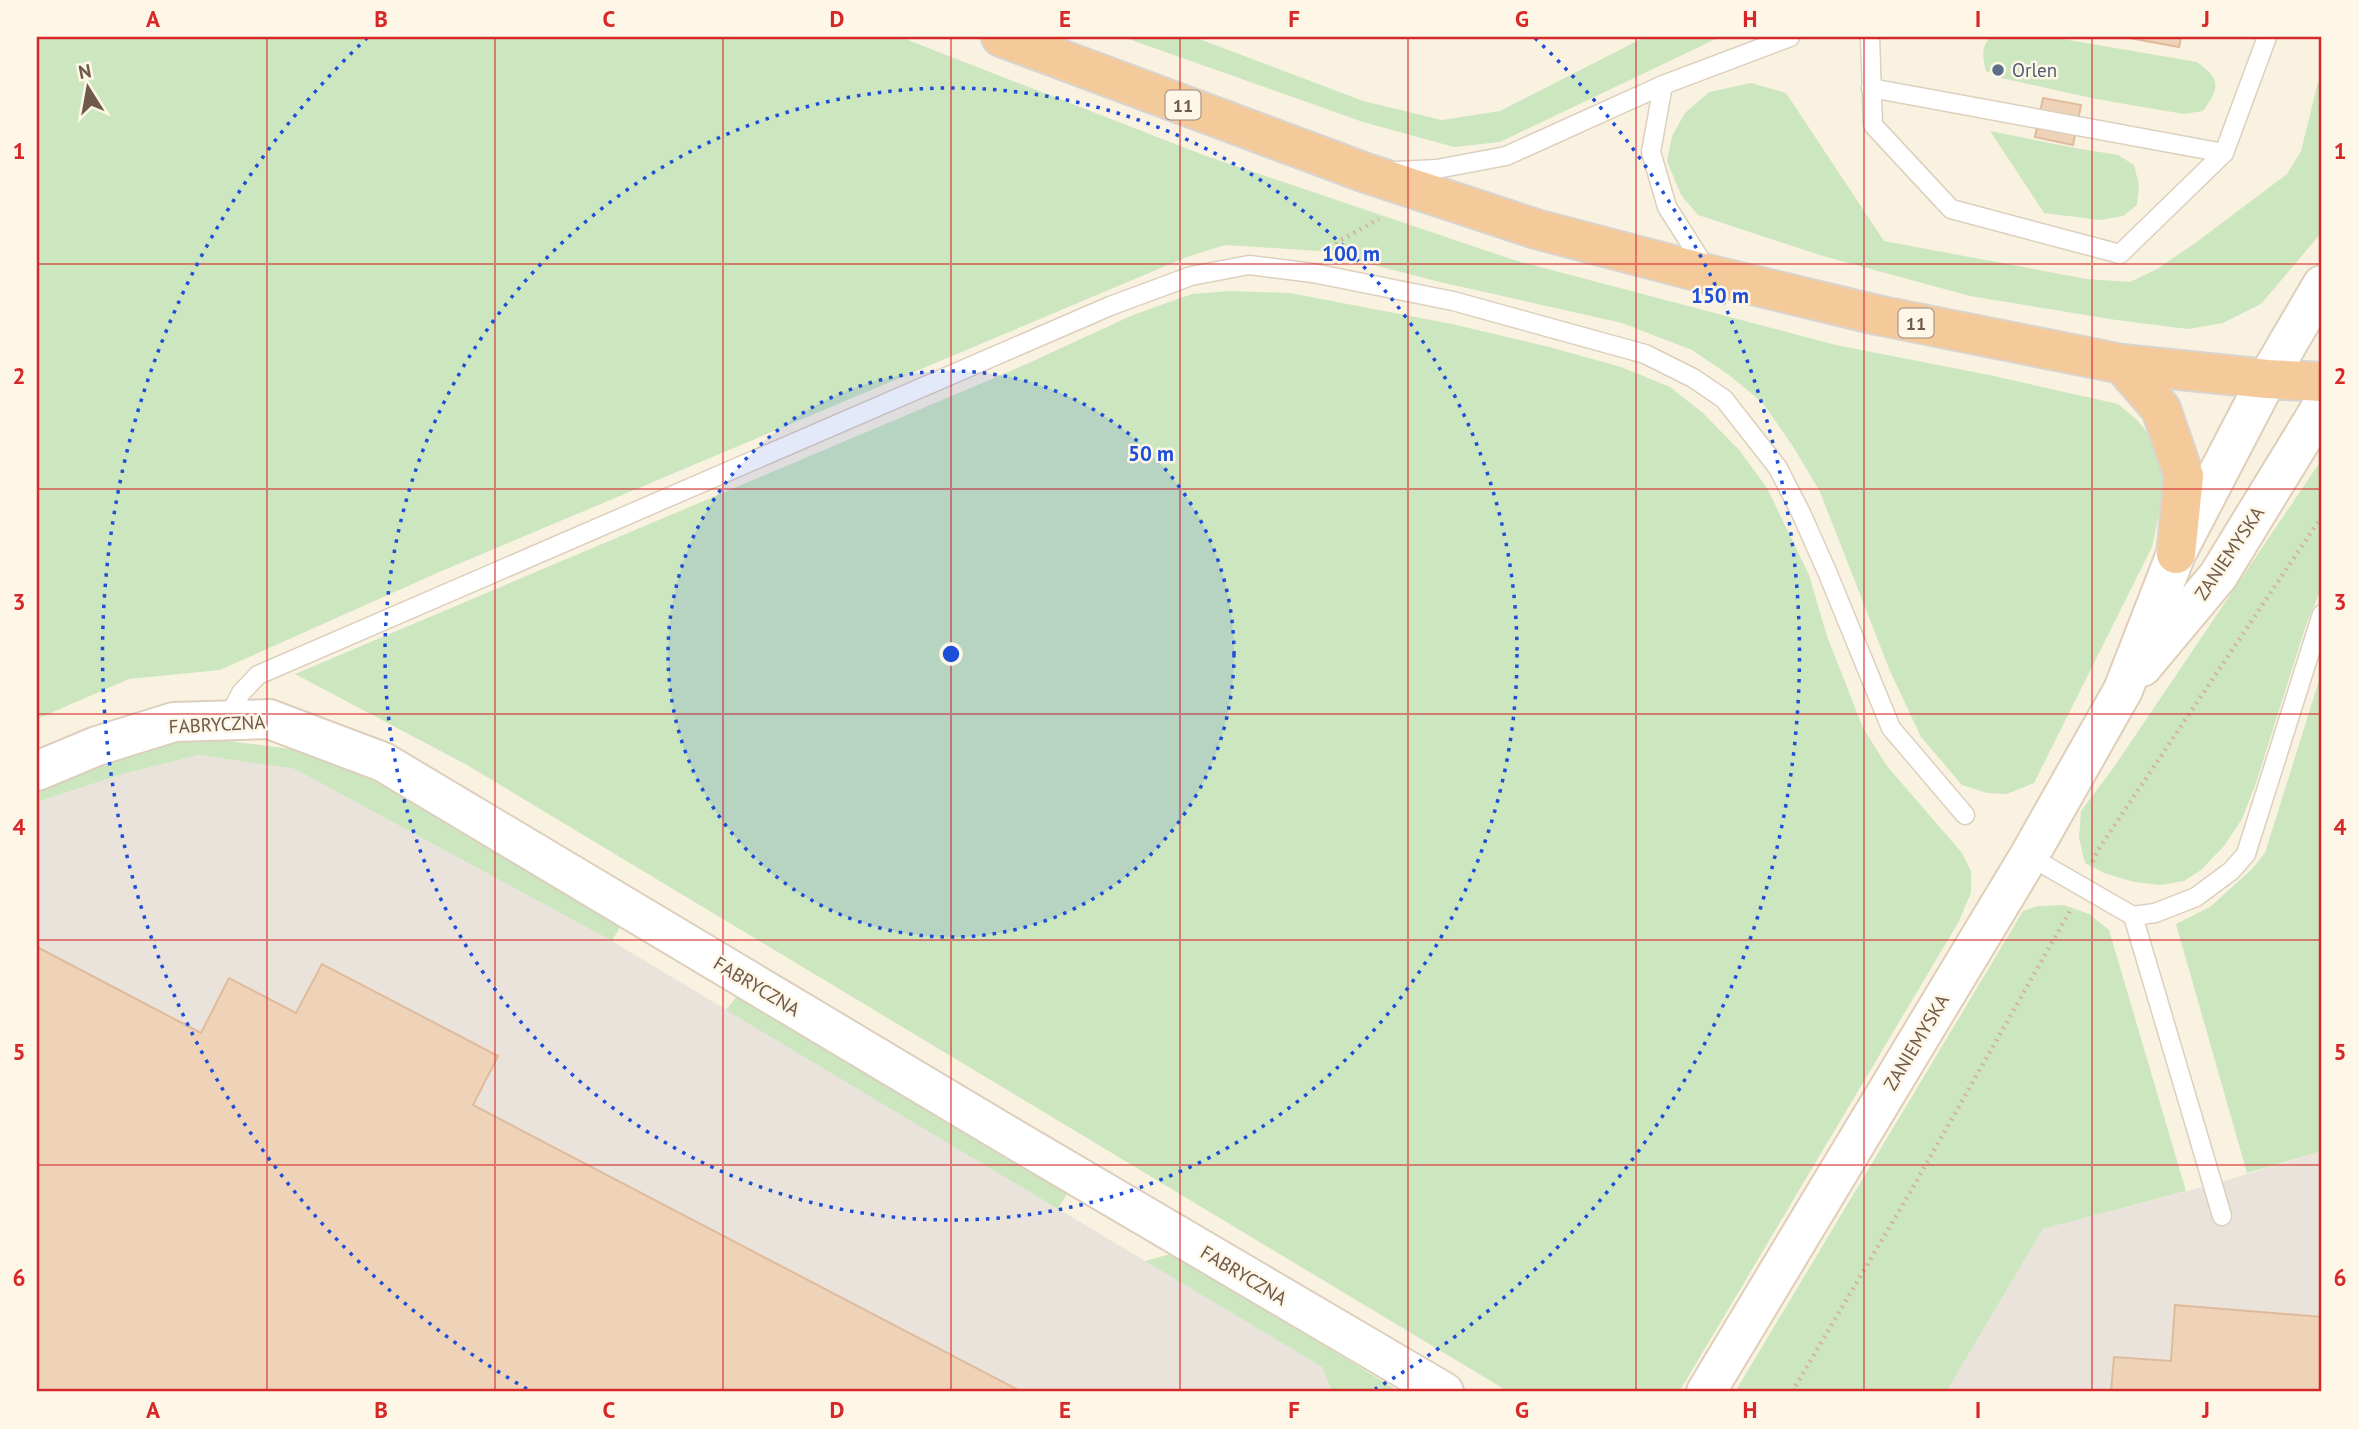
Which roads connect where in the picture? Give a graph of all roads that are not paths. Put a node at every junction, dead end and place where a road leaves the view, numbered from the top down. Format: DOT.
graph roads {
  1 [pos="1001,37"];
  2 [pos="1790,37"];
  3 [pos="1870,37"];
  4 [pos="2267,37"];
  5 [pos="1663,85"];
  6 [pos="1871,88"];
  7 [pos="2224,153"];
  8 [pos="1366,173"];
  9 [pos="1711,275"];
  10 [pos="2322,285"];
  11 [pos="2122,363"];
  12 [pos="2267,379"];
  13 [pos="2322,382"];
  14 [pos="2322,406"];
  15 [pos="2175,554"];
  16 [pos="2322,614"];
  17 [pos="2123,690"];
  18 [pos="227,720"];
  19 [pos="37,771"];
  20 [pos="1965,815"];
  21 [pos="2029,856"];
  22 [pos="2133,916"];
  23 [pos="2222,1216"];
  24 [pos="1444,1392"];
  25 [pos="1706,1392"];
  1 -- 8 [label="highway, 11"];
  2 -- 5 [label="lane"];
  3 -- 6 [label="lane"];
  4 -- 7 [label="lane"];
  5 -- 8 [label="lane"];
  5 -- 9 [label="lane"];
  6 -- 7 [label="lane"];
  6 -- 7 [label="lane"];
  8 -- 9 [label="highway, 11"];
  9 -- 11 [label="highway, 11"];
  10 -- 12 [label="street, ZANIEMYSKA"];
  11 -- 12 [label="highway, 11"];
  11 -- 15 [label="highway"];
  12 -- 13 [label="highway, 11"];
  12 -- 15 [label="street, ZANIEMYSKA"];
  14 -- 17 [label="street, ZANIEMYSKA"];
  15 -- 17 [label="street, ZANIEMYSKA"];
  16 -- 22 [label="lane"];
  17 -- 21 [label="street, ZANIEMYSKA"];
  18 -- 19 [label="street, FABRYCZNA"];
  18 -- 20 [label="lane"];
  18 -- 24 [label="street, FABRYCZNA"];
  21 -- 22 [label="lane"];
  21 -- 25 [label="street, ZANIEMYSKA"];
  22 -- 23 [label="lane"];
}
